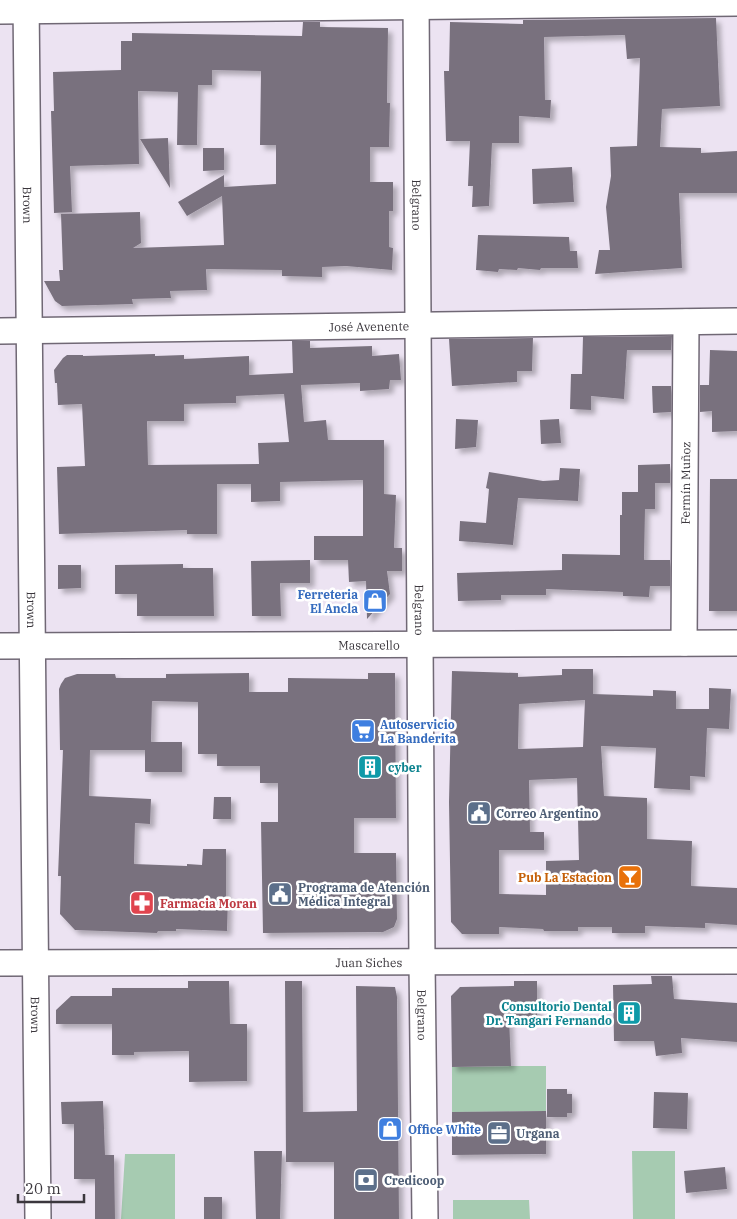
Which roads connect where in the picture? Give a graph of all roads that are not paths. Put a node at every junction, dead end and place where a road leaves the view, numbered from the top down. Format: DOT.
graph roads {
  1 [pos="416,3"];
  2 [pos="737,3"];
  3 [pos="26,5"];
  4 [pos="0,11"];
  5 [pos="737,321"];
  6 [pos="686,322"];
  7 [pos="418,326"];
  8 [pos="30,331"];
  9 [pos="0,332"];
  10 [pos="684,643"];
  11 [pos="737,643"];
  12 [pos="420,645"];
  13 [pos="0,646"];
  14 [pos="32,646"];
  15 [pos="422,962"];
  16 [pos="737,962"];
  17 [pos="0,963"];
  18 [pos="35,963"];
  19 [pos="38,1219"];
  20 [pos="425,1219"];
  1 -- 2 [label="street"];
  1 -- 3 [label="street"];
  1 -- 7 [label="street, Belgrano"];
  3 -- 4 [label="street"];
  3 -- 8 [label="street, Brown"];
  5 -- 6 [label="street, José Avenente"];
  6 -- 7 [label="street, José Avenente"];
  6 -- 10 [label="street, Fermín Muñoz"];
  7 -- 8 [label="street, José Avenente"];
  7 -- 12 [label="street, Belgrano"];
  8 -- 9 [label="street, José Avenente"];
  8 -- 14 [label="street, Brown"];
  10 -- 11 [label="street, Mascarello"];
  10 -- 12 [label="street, Mascarello"];
  12 -- 14 [label="street, Mascarello"];
  12 -- 15 [label="street, Belgrano"];
  13 -- 14 [label="street, Mascarello"];
  14 -- 18 [label="street, Brown"];
  15 -- 16 [label="street, Juan Siches"];
  15 -- 18 [label="street, Juan Siches"];
  15 -- 20 [label="street, Belgrano"];
  17 -- 18 [label="street, Juan Siches"];
  18 -- 19 [label="street, Brown"];
}
